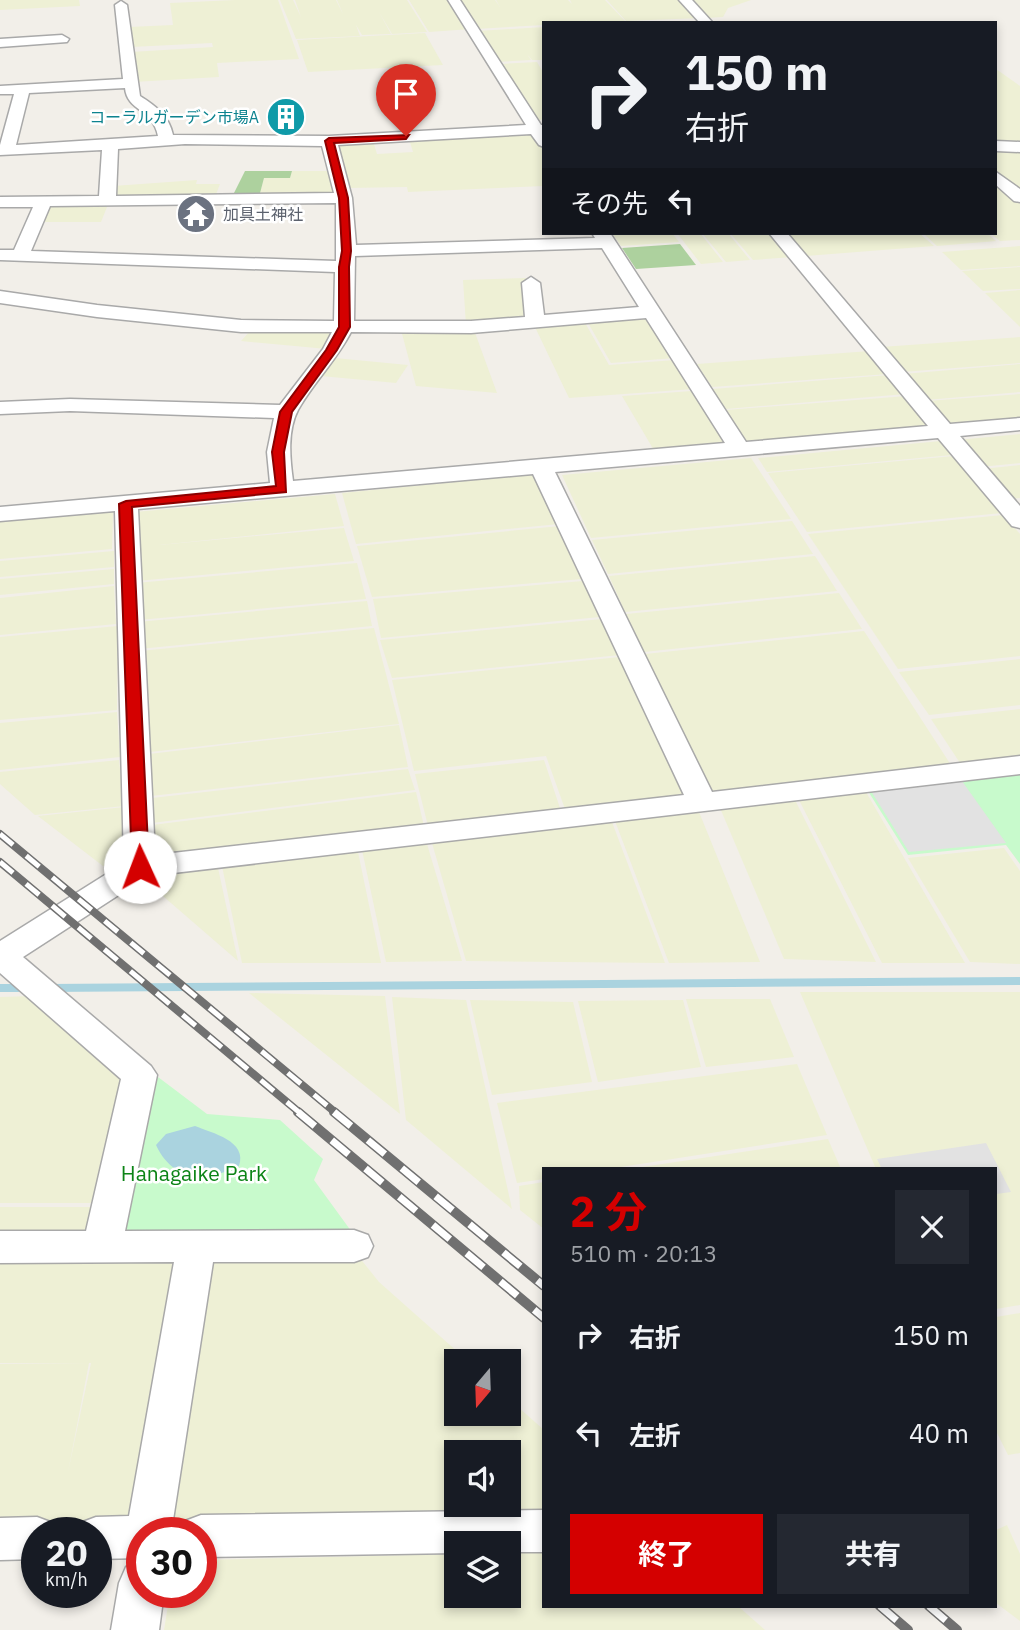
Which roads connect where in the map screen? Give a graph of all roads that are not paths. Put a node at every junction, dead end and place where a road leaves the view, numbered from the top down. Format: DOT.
graph roads {
  1 [pos="454,0"];
  2 [pos="685,0"];
  3 [pos="121,5"];
  4 [pos="705,21"];
  5 [pos="62,39"];
  6 [pos="0,43"];
  7 [pos="131,83"];
  8 [pos="23,88"];
  9 [pos="0,89"];
  10 [pos="541,133"];
  11 [pos="166,140"];
  12 [pos="329,141"];
  13 [pos="110,145"];
  14 [pos="997,146"];
  15 [pos="1020,147"];
  16 [pos="4,150"];
  17 [pos="997,178"];
  18 [pos="1020,197"];
  19 [pos="344,198"];
  20 [pos="107,200"];
  21 [pos="44,201"];
  22 [pos="0,202"];
  23 [pos="780,235"];
  24 [pos="604,238"];
  25 [pos="0,255"];
  26 [pos="20,256"];
  27 [pos="345,259"];
  28 [pos="530,283"];
  29 [pos="0,297"];
  30 [pos="653,312"];
  31 [pos="535,321"];
  32 [pos="344,327"];
  33 [pos="55,386"];
  34 [pos="44,407"];
  35 [pos="0,408"];
  36 [pos="286,412"];
  37 [pos="1020,424"];
  38 [pos="943,430"];
  39 [pos="740,450"];
  40 [pos="541,467"];
  41 [pos="282,489"];
  42 [pos="126,504"];
  43 [pos="0,514"];
  44 [pos="1020,521"];
  45 [pos="1020,765"];
  46 [pos="702,802"];
  47 [pos="140,867"];
  48 [pos="1,956"];
  49 [pos="196,1246"];
  50 [pos="354,1246"];
  51 [pos="0,1247"];
  52 [pos="102,1247"];
  53 [pos="152,1517"];
  54 [pos="542,1531"];
  55 [pos="217,1536"];
  56 [pos="21,1538"];
  57 [pos="0,1539"];
  58 [pos="138,1608"];
  59 [pos="135,1630"];
  1 -- 10 [label="street"];
  2 -- 4 [label="street"];
  3 -- 7 [label="street"];
  5 -- 6 [label="street"];
  7 -- 8 [label="street"];
  7 -- 11 [label="street"];
  8 -- 9 [label="street"];
  8 -- 16 [label="street"];
  10 -- 12 [label="street"];
  11 -- 12 [label="street"];
  11 -- 13 [label="street"];
  12 -- 19 [label="street"];
  13 -- 16 [label="street"];
  13 -- 20 [label="street"];
  14 -- 15 [label="street"];
  17 -- 18 [label="street"];
  19 -- 20 [label="street"];
  19 -- 27 [label="street"];
  20 -- 21 [label="street"];
  21 -- 22 [label="street"];
  21 -- 26 [label="street"];
  23 -- 38 [label="street"];
  24 -- 27 [label="street"];
  24 -- 30 [label="street"];
  25 -- 26 [label="street"];
  26 -- 27 [label="street"];
  27 -- 32 [label="street"];
  28 -- 31 [label="street"];
  29 -- 32 [label="street"];
  30 -- 31 [label="street"];
  30 -- 39 [label="street"];
  31 -- 32 [label="street"];
  32 -- 36 [label="street"];
  33 -- 34 [label="street"];
  34 -- 35 [label="street"];
  34 -- 36 [label="street"];
  36 -- 41 [label="street"];
  37 -- 38 [label="street"];
  38 -- 39 [label="street"];
  38 -- 44 [label="street"];
  39 -- 40 [label="street"];
  40 -- 41 [label="street"];
  40 -- 46 [label="street"];
  41 -- 42 [label="street"];
  42 -- 43 [label="street"];
  42 -- 47 [label="street"];
  45 -- 46 [label="street"];
  46 -- 47 [label="street"];
  47 -- 48 [label="street"];
  48 -- 52 [label="street"];
  49 -- 50 [label="street"];
  49 -- 52 [label="street"];
  49 -- 53 [label="street"];
  51 -- 52 [label="street"];
  54 -- 55 [label="street"];
  56 -- 57 [label="street"];
  58 -- 59 [label="street"];
}
